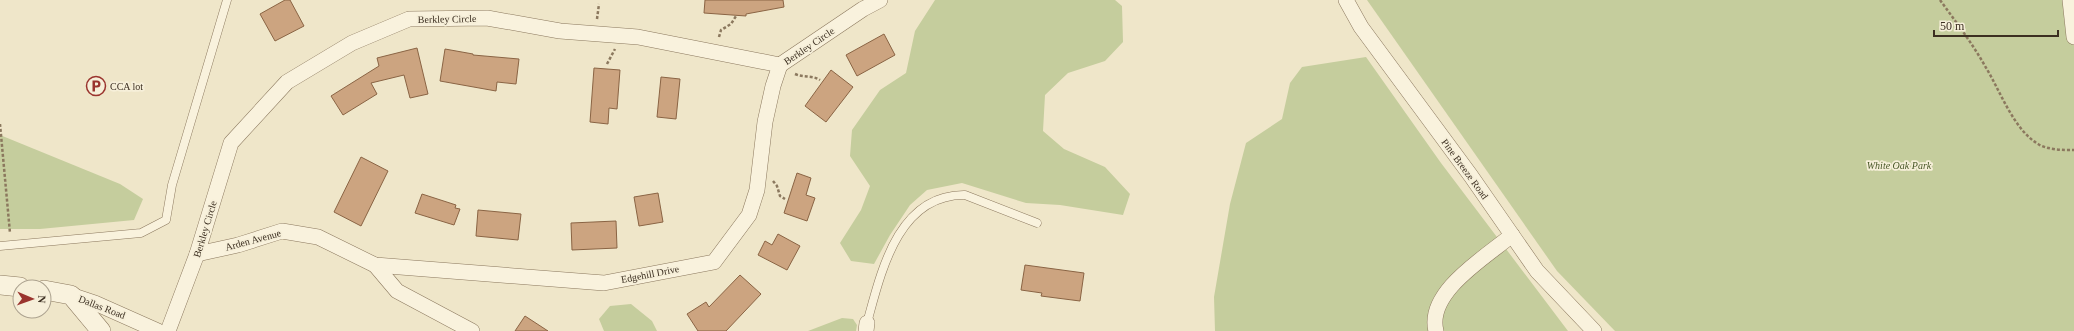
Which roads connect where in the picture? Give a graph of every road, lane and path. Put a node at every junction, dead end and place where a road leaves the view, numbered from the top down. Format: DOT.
graph roads {
  1 [pos="227,0"];
  2 [pos="880,0"];
  3 [pos="1346,0"];
  4 [pos="1940,0"];
  5 [pos="2070,0"];
  6 [pos="599,4"];
  7 [pos="736,16"];
  8 [pos="596,22"];
  9 [pos="2074,37"];
  10 [pos="718,41"];
  11 [pos="616,43"];
  12 [pos="607,64"];
  13 [pos="785,68"];
  14 [pos="820,80"];
  15 [pos="0,124"];
  16 [pos="2074,150"];
  17 [pos="768,180"];
  18 [pos="786,199"];
  19 [pos="1037,223"];
  20 [pos="1512,235"];
  21 [pos="0,246"];
  22 [pos="11,246"];
  23 [pos="197,254"];
  24 [pos="375,265"];
  25 [pos="0,285"];
  26 [pos="12,286"];
  27 [pos="52,291"];
  28 [pos="71,295"];
  29 [pos="867,327"];
  30 [pos="101,331"];
  31 [pos="158,331"];
  32 [pos="168,331"];
  33 [pos="472,331"];
  34 [pos="1436,331"];
  35 [pos="1594,331"];
  1 -- 22 [label="lane"];
  2 -- 13 [label="street, Berkley Circle"];
  3 -- 20 [label="street, Pine Breeze Road"];
  4 -- 16 [label="path"];
  5 -- 9 [label="street"];
  6 -- 8 [label="path"];
  7 -- 10 [label="path"];
  11 -- 12 [label="path"];
  13 -- 14 [label="path"];
  13 -- 23 [label="street, Berkley Circle"];
  13 -- 24 [label="street, Edgehill Drive"];
  15 -- 22 [label="path"];
  17 -- 18 [label="path"];
  19 -- 29 [label="lane"];
  20 -- 34 [label="street"];
  20 -- 35 [label="street, Pine Breeze Road"];
  21 -- 22 [label="lane"];
  23 -- 24 [label="street, Arden Avenue"];
  23 -- 32 [label="street, Berkley Circle"];
  24 -- 33 [label="street"];
  25 -- 26 [label="street"];
  27 -- 28 [label="street, Dallas Road"];
  28 -- 30 [label="street"];
  28 -- 31 [label="street, Dallas Road"];
}
